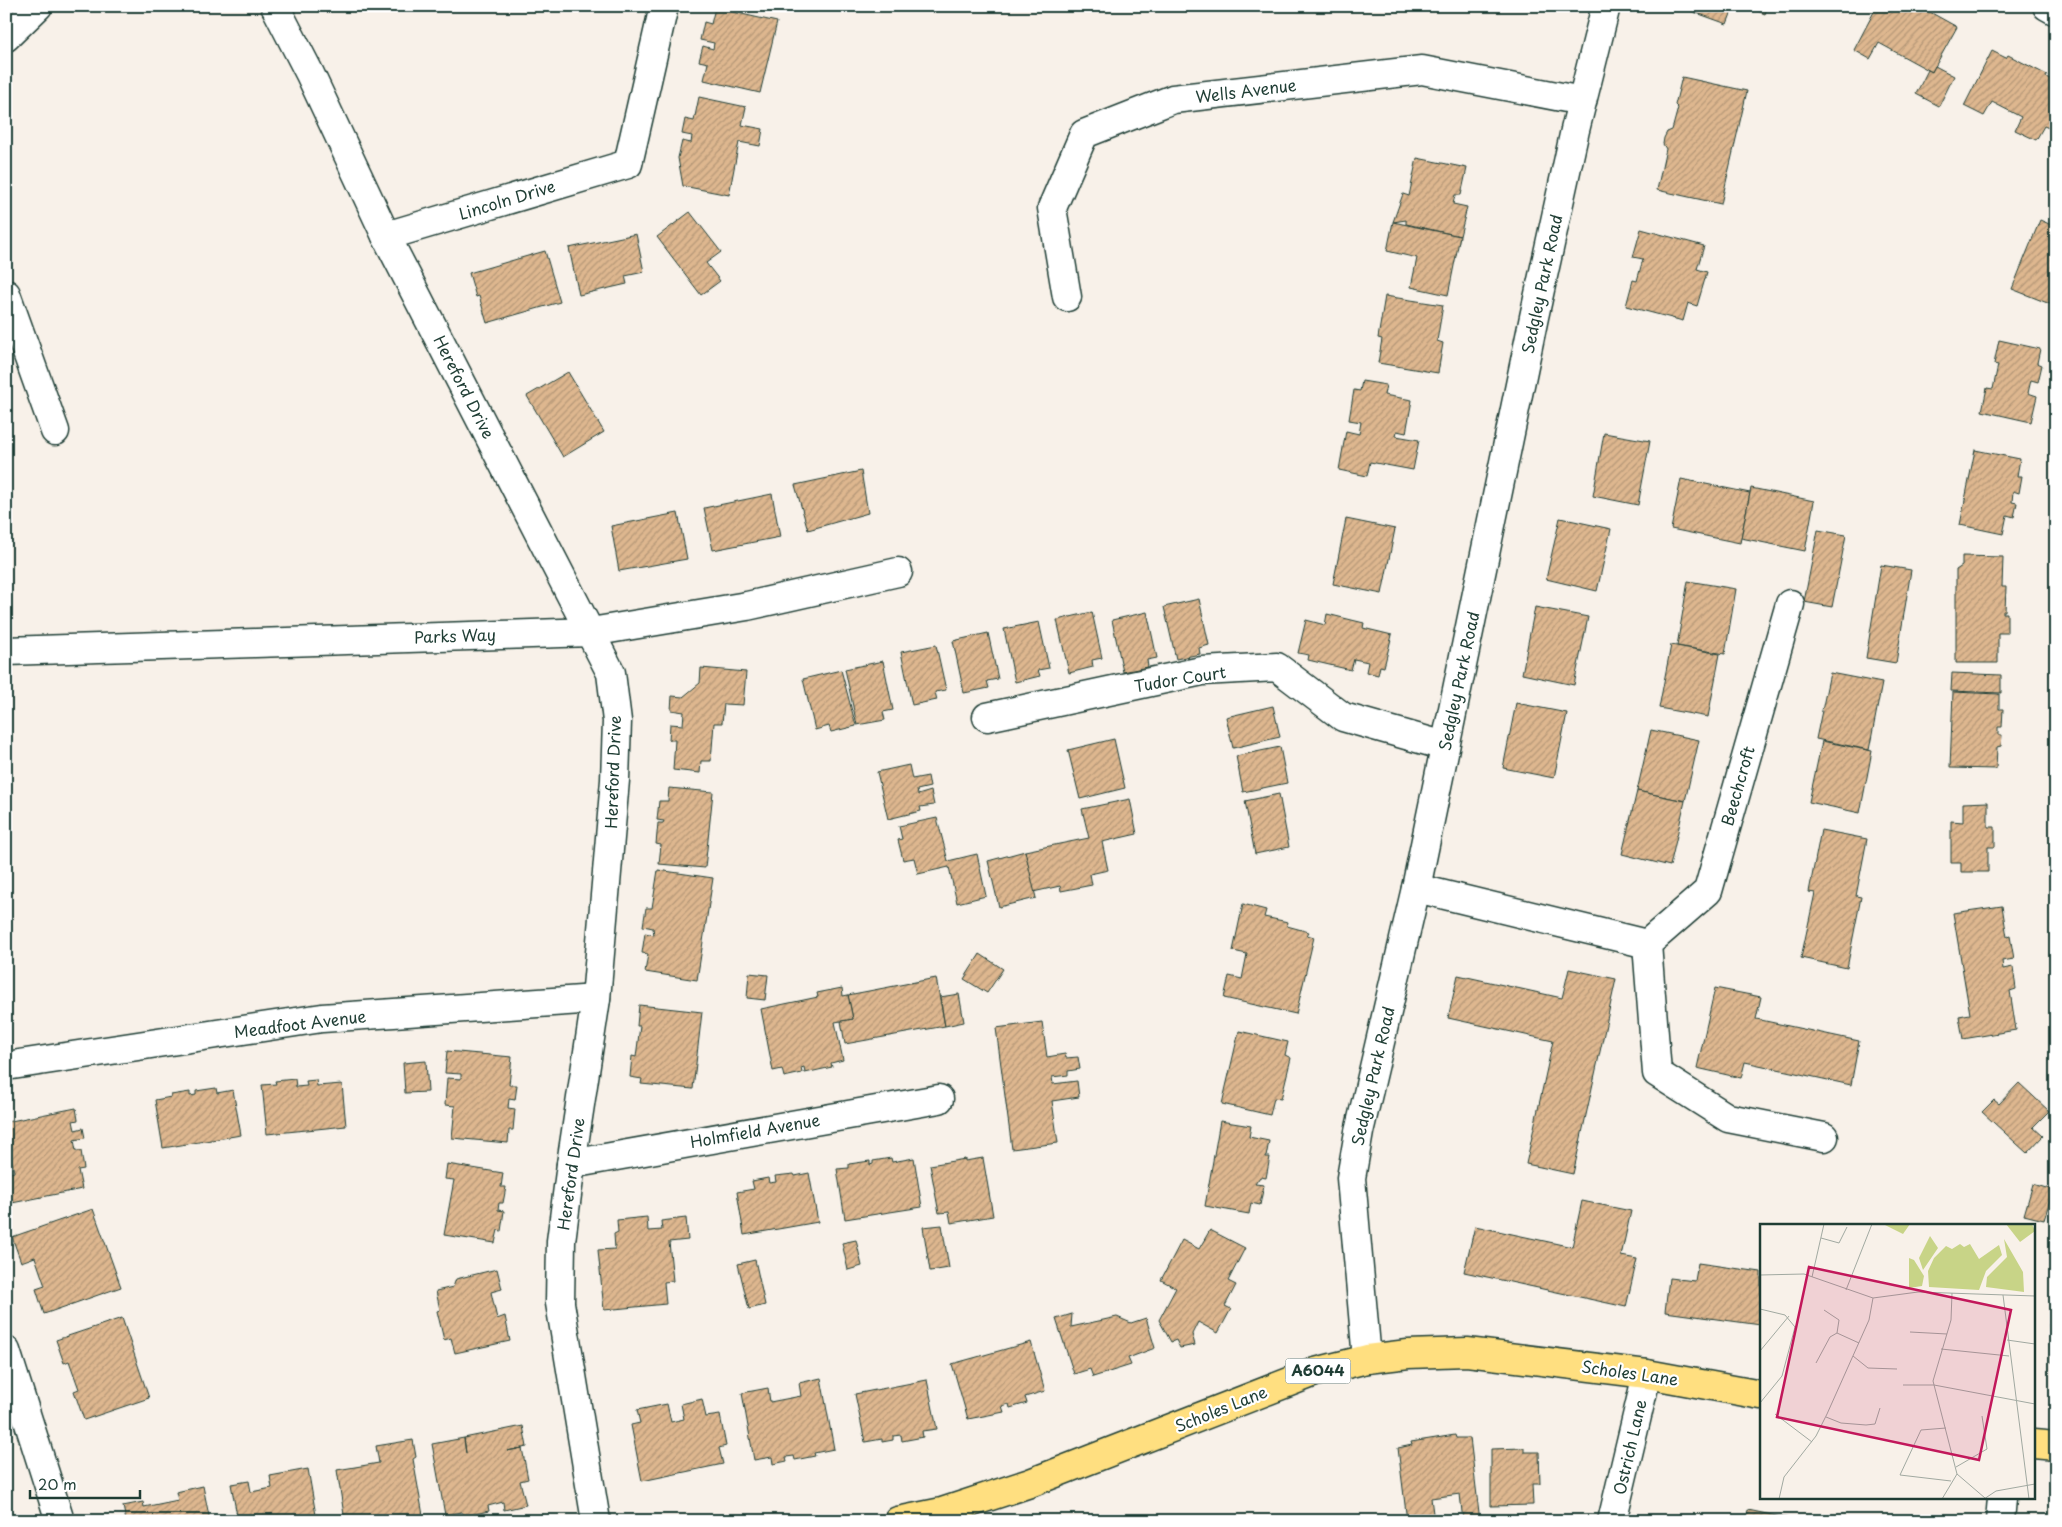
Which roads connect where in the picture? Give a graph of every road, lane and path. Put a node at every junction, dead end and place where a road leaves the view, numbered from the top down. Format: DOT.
graph roads {
  1 [pos="38,6"];
  2 [pos="275,6"];
  3 [pos="664,6"];
  4 [pos="1606,6"];
  5 [pos="2047,6"];
  6 [pos="2056,11"];
  7 [pos="6,37"];
  8 [pos="1582,101"];
  9 [pos="386,236"];
  10 [pos="6,294"];
  11 [pos="1067,297"];
  12 [pos="55,431"];
  13 [pos="898,572"];
  14 [pos="1790,604"];
  15 [pos="591,632"];
  16 [pos="6,651"];
  17 [pos="987,717"];
  18 [pos="1445,746"];
  19 [pos="1416,888"];
  20 [pos="1647,944"];
  21 [pos="596,999"];
  22 [pos="6,1066"];
  23 [pos="939,1099"];
  24 [pos="1824,1137"];
  25 [pos="571,1164"];
  26 [pos="6,1351"];
  27 [pos="1367,1359"];
  28 [pos="1647,1374"];
  29 [pos="1760,1395"];
  30 [pos="2034,1444"];
  31 [pos="2056,1446"];
  32 [pos="2002,1500"];
  33 [pos="60,1521"];
  34 [pos="596,1521"];
  35 [pos="898,1521"];
  36 [pos="1612,1521"];
  37 [pos="2000,1521"];
  1 -- 7 [label="street"];
  2 -- 9 [label="street, Hereford Drive"];
  3 -- 9 [label="street, Lincoln Drive"];
  4 -- 8 [label="street, Sedgley Park Road"];
  5 -- 6 [label="street"];
  8 -- 11 [label="street, Wells Avenue"];
  8 -- 18 [label="street, Sedgley Park Road"];
  9 -- 15 [label="street, Hereford Drive"];
  10 -- 12 [label="street"];
  13 -- 15 [label="street, Parks Way"];
  14 -- 20 [label="street, Beechcroft"];
  15 -- 16 [label="street, Parks Way"];
  15 -- 21 [label="street, Hereford Drive"];
  17 -- 18 [label="street, Tudor Court"];
  18 -- 19 [label="street, Sedgley Park Road"];
  19 -- 20 [label="street"];
  19 -- 27 [label="street, Sedgley Park Road"];
  20 -- 24 [label="street"];
  21 -- 22 [label="street, Meadfoot Avenue"];
  21 -- 25 [label="street, Hereford Drive"];
  23 -- 25 [label="street, Holmfield Avenue"];
  25 -- 34 [label="street, Hereford Drive"];
  26 -- 33 [label="street"];
  27 -- 28 [label="main road, Scholes Lane / A6044"];
  27 -- 35 [label="main road, Scholes Lane / A6044"];
  28 -- 29 [label="main road, Scholes Lane / A6044"];
  28 -- 36 [label="street, Ostrich Lane"];
  30 -- 31 [label="main road"];
  32 -- 37 [label="street"];
}
